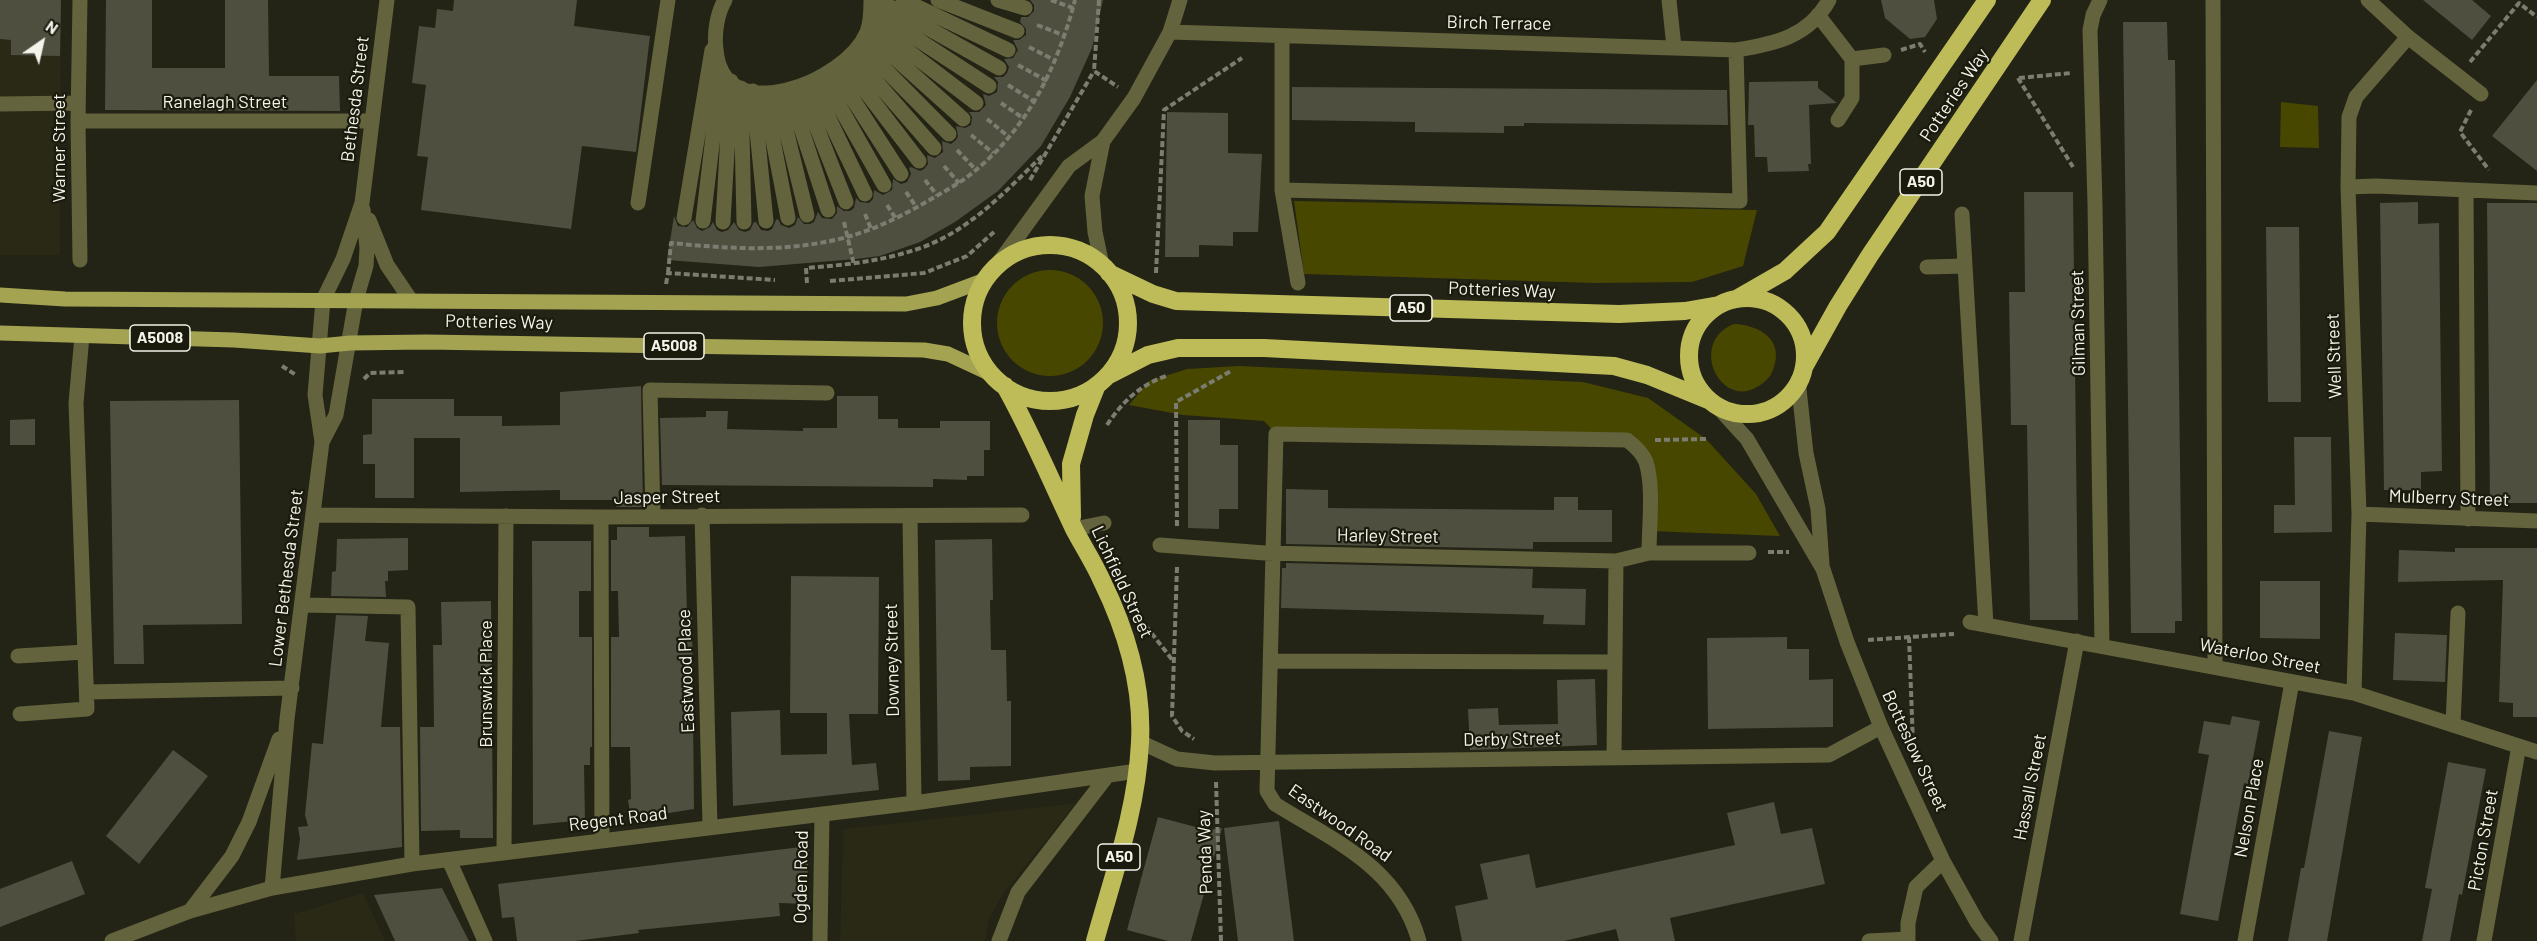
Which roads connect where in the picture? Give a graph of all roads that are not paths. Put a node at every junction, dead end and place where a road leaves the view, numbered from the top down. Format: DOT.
graph roads {
  1 [pos="80,0"];
  2 [pos="387,0"];
  3 [pos="668,0"];
  4 [pos="725,0"];
  5 [pos="903,0"];
  6 [pos="938,0"];
  7 [pos="998,0"];
  8 [pos="1180,0"];
  9 [pos="1829,0"];
  10 [pos="1987,0"];
  11 [pos="2042,0"];
  12 [pos="2100,0"];
  13 [pos="2213,0"];
  14 [pos="2368,0"];
  15 [pos="1670,3"];
  16 [pos="1024,8"];
  17 [pos="1818,15"];
  18 [pos="1017,31"];
  19 [pos="1170,32"];
  20 [pos="715,36"];
  21 [pos="1282,37"];
  22 [pos="2408,38"];
  23 [pos="1674,48"];
  24 [pos="1008,50"];
  25 [pos="1736,50"];
  26 [pos="1884,56"];
  27 [pos="1852,59"];
  28 [pos="819,60"];
  29 [pos="999,68"];
  30 [pos="721,69"];
  31 [pos="988,86"];
  32 [pos="2481,94"];
  33 [pos="78,103"];
  34 [pos="976,103"];
  35 [pos="0,104"];
  36 [pos="963,120"];
  37 [pos="1838,120"];
  38 [pos="78,121"];
  39 [pos="372,121"];
  40 [pos="949,134"];
  41 [pos="1103,141"];
  42 [pos="934,148"];
  43 [pos="919,161"];
  44 [pos="901,174"];
  45 [pos="884,185"];
  46 [pos="2348,187"];
  47 [pos="1282,190"];
  48 [pos="2466,191"];
  49 [pos="2537,192"];
  50 [pos="865,194"];
  51 [pos="638,202"];
  52 [pos="846,202"];
  53 [pos="362,203"];
  54 [pos="828,210"];
  55 [pos="1962,214"];
  56 [pos="807,215"];
  57 [pos="684,218"];
  58 [pos="788,218"];
  59 [pos="703,221"];
  60 [pos="765,221"];
  61 [pos="723,222"];
  62 [pos="744,222"];
  63 [pos="80,260"];
  64 [pos="1965,266"];
  65 [pos="1927,267"];
  66 [pos="1105,269"];
  67 [pos="990,274"];
  68 [pos="1298,283"];
  69 [pos="0,295"];
  70 [pos="1738,298"];
  71 [pos="323,300"];
  72 [pos="356,300"];
  73 [pos="410,300"];
  74 [pos="1719,305"];
  75 [pos="0,333"];
  76 [pos="82,336"];
  77 [pos="350,343"];
  78 [pos="320,346"];
  79 [pos="1801,373"];
  80 [pos="1102,380"];
  81 [pos="999,381"];
  82 [pos="827,393"];
  83 [pos="1711,402"];
  84 [pos="322,442"];
  85 [pos="313,514"];
  86 [pos="2359,514"];
  87 [pos="702,515"];
  88 [pos="1022,515"];
  89 [pos="506,516"];
  90 [pos="654,516"];
  91 [pos="910,516"];
  92 [pos="601,517"];
  93 [pos="2469,519"];
  94 [pos="2537,520"];
  95 [pos="1104,523"];
  96 [pos="1073,526"];
  97 [pos="1160,545"];
  98 [pos="1649,553"];
  99 [pos="1749,553"];
  100 [pos="1269,554"];
  101 [pos="1616,561"];
  102 [pos="1823,569"];
  103 [pos="302,604"];
  104 [pos="2458,613"];
  105 [pos="2077,641"];
  106 [pos="2102,646"];
  107 [pos="85,652"];
  108 [pos="18,656"];
  109 [pos="1270,661"];
  110 [pos="1615,662"];
  111 [pos="2215,666"];
  112 [pos="2292,682"];
  113 [pos="292,688"];
  114 [pos="87,692"];
  115 [pos="2354,693"];
  116 [pos="20,714"];
  117 [pos="287,719"];
  118 [pos="2453,724"];
  119 [pos="1881,727"];
  120 [pos="1140,742"];
  121 [pos="2519,746"];
  122 [pos="2537,752"];
  123 [pos="1614,756"];
  124 [pos="1268,764"];
  125 [pos="1137,771"];
  126 [pos="1108,775"];
  127 [pos="914,803"];
  128 [pos="822,814"];
  129 [pos="710,826"];
  130 [pos="602,841"];
  131 [pos="504,852"];
  132 [pos="449,860"];
  133 [pos="1943,861"];
  134 [pos="412,864"];
  135 [pos="272,888"];
  136 [pos="189,911"];
  137 [pos="815,940"];
  138 [pos="1098,940"];
  139 [pos="1908,940"];
  140 [pos="112,941"];
  141 [pos="485,941"];
  142 [pos="999,941"];
  143 [pos="1419,941"];
  144 [pos="1869,941"];
  145 [pos="1991,941"];
  146 [pos="2021,941"];
  147 [pos="2245,941"];
  148 [pos="2484,941"];
  1 -- 33 [label="street, Warner Street"];
  2 -- 39 [label="street, Bethesda Street"];
  3 -- 51 [label="street"];
  4 -- 20 [label="street"];
  5 -- 24 [label="street"];
  6 -- 18 [label="street"];
  7 -- 16 [label="street"];
  8 -- 19 [label="street"];
  9 -- 17 [label="street, Birch Terrace"];
  10 -- 70 [label="highway, Potteries Way / A50"];
  11 -- 79 [label="highway, Potteries Way / A50"];
  12 -- 106 [label="street, Gilman Street"];
  13 -- 111 [label="street"];
  14 -- 22 [label="street"];
  15 -- 23 [label="street"];
  17 -- 25 [label="street, Birch Terrace"];
  17 -- 27 [label="street"];
  19 -- 21 [label="street, Birch Terrace"];
  19 -- 41 [label="street"];
  20 -- 30 [label="street"];
  20 -- 57 [label="street"];
  21 -- 23 [label="street, Birch Terrace"];
  21 -- 47 [label="street"];
  22 -- 32 [label="street"];
  22 -- 46 [label="street, Well Street"];
  23 -- 25 [label="street, Birch Terrace"];
  25 -- 47 [label="street"];
  26 -- 27 [label="street"];
  27 -- 37 [label="street"];
  28 -- 29 [label="street"];
  28 -- 30 [label="street"];
  28 -- 31 [label="street"];
  28 -- 34 [label="street"];
  28 -- 36 [label="street"];
  28 -- 40 [label="street"];
  28 -- 42 [label="street"];
  28 -- 43 [label="street"];
  28 -- 44 [label="street"];
  28 -- 45 [label="street"];
  28 -- 50 [label="street"];
  28 -- 52 [label="street"];
  28 -- 54 [label="street"];
  28 -- 56 [label="street"];
  28 -- 58 [label="street"];
  28 -- 60 [label="street"];
  28 -- 61 [label="street"];
  28 -- 62 [label="street"];
  30 -- 59 [label="street"];
  33 -- 35 [label="street"];
  33 -- 38 [label="street, Warner Street"];
  38 -- 39 [label="street, Ranelagh Street"];
  38 -- 63 [label="street, Warner Street"];
  39 -- 53 [label="street, Bethesda Street"];
  41 -- 66 [label="street"];
  41 -- 67 [label="street"];
  46 -- 48 [label="street"];
  46 -- 86 [label="street, Well Street"];
  47 -- 68 [label="street"];
  48 -- 49 [label="street"];
  48 -- 93 [label="street"];
  53 -- 71 [label="street, Bethesda Street"];
  53 -- 72 [label="street, Bethesda Street"];
  53 -- 73 [label="street, Bethesda Street"];
  55 -- 64 [label="street"];
  64 -- 65 [label="street"];
  64 -- 105 [label="street, Waterloo Street"];
  66 -- 67 [label="highway"];
  66 -- 74 [label="highway, Potteries Way / A50"];
  66 -- 80 [label="highway"];
  67 -- 73 [label="main road, Potteries Way / A5008"];
  67 -- 81 [label="highway"];
  69 -- 71 [label="main road, Potteries Way / A5008"];
  70 -- 74 [label="highway"];
  70 -- 79 [label="highway"];
  71 -- 72 [label="main road, Potteries Way / A5008"];
  71 -- 78 [label="street, Lower Bethesda Street"];
  72 -- 73 [label="main road, Potteries Way / A5008"];
  72 -- 77 [label="street, Bethesda Street"];
  74 -- 83 [label="highway"];
  75 -- 76 [label="main road, Potteries Way / A5008"];
  76 -- 78 [label="main road, Potteries Way / A5008"];
  76 -- 107 [label="street"];
  77 -- 78 [label="main road, Potteries Way / A5008"];
  77 -- 81 [label="main road, Potteries Way / A5008"];
  77 -- 84 [label="street, Lower Bethesda Street"];
  78 -- 84 [label="street, Lower Bethesda Street"];
  79 -- 83 [label="highway"];
  79 -- 102 [label="street, Botteslow Street"];
  80 -- 81 [label="highway"];
  80 -- 83 [label="highway"];
  80 -- 96 [label="highway, Lichfield Street / A50"];
  81 -- 96 [label="highway, Lichfield Street / A50"];
  82 -- 90 [label="street"];
  83 -- 102 [label="street, Botteslow Street"];
  84 -- 85 [label="street, Lower Bethesda Street"];
  85 -- 89 [label="street, Jasper Street"];
  85 -- 103 [label="street, Lower Bethesda Street"];
  86 -- 93 [label="street, Mulberry Street"];
  86 -- 115 [label="street, Well Street"];
  87 -- 90 [label="street, Jasper Street"];
  87 -- 91 [label="street, Jasper Street"];
  87 -- 129 [label="street, Eastwood Place"];
  88 -- 91 [label="street, Jasper Street"];
  89 -- 92 [label="street, Jasper Street"];
  89 -- 131 [label="street, Brunswick Place"];
  90 -- 92 [label="street, Jasper Street"];
  91 -- 127 [label="street, Downey Street"];
  92 -- 130 [label="street"];
  93 -- 94 [label="street, Mulberry Street"];
  95 -- 96 [label="street"];
  96 -- 120 [label="highway, Lichfield Street / A50"];
  97 -- 100 [label="street, Harley Street"];
  98 -- 99 [label="street, Harley Street"];
  98 -- 100 [label="street, Eastwood Road"];
  98 -- 101 [label="street, Harley Street"];
  100 -- 101 [label="street, Harley Street"];
  100 -- 109 [label="street, Eastwood Road"];
  101 -- 110 [label="street"];
  102 -- 119 [label="street, Botteslow Street"];
  103 -- 113 [label="street, Lower Bethesda Street"];
  103 -- 134 [label="street"];
  104 -- 118 [label="street"];
  105 -- 106 [label="street, Waterloo Street"];
  105 -- 146 [label="street, Hassall Street"];
  106 -- 111 [label="street, Waterloo Street"];
  107 -- 108 [label="street"];
  107 -- 114 [label="street"];
  109 -- 110 [label="street"];
  109 -- 124 [label="street, Eastwood Road"];
  110 -- 123 [label="street"];
  111 -- 112 [label="street, Waterloo Street"];
  112 -- 115 [label="street, Waterloo Street"];
  112 -- 147 [label="street, Nelson Place"];
  113 -- 114 [label="street"];
  113 -- 117 [label="street, Lower Bethesda Street"];
  114 -- 116 [label="street"];
  115 -- 118 [label="street, Waterloo Street"];
  117 -- 135 [label="street, Lower Bethesda Street"];
  117 -- 136 [label="street, Lower Bethesda Street"];
  118 -- 121 [label="street, Waterloo Street"];
  119 -- 123 [label="street, Derby Street"];
  119 -- 133 [label="street, Botteslow Street"];
  120 -- 124 [label="street, Derby Street"];
  120 -- 125 [label="highway, Lichfield Street / A50"];
  121 -- 122 [label="street, Waterloo Street"];
  121 -- 148 [label="street, Picton Street"];
  123 -- 124 [label="street, Derby Street"];
  124 -- 143 [label="street, Eastwood Road"];
  125 -- 126 [label="street, Regent Road"];
  125 -- 138 [label="highway, Lichfield Street / A50"];
  126 -- 127 [label="street, Regent Road"];
  126 -- 142 [label="street"];
  127 -- 128 [label="street, Regent Road"];
  128 -- 129 [label="street, Regent Road"];
  128 -- 137 [label="street, Ogden Road"];
  129 -- 130 [label="street, Regent Road"];
  130 -- 131 [label="street, Regent Road"];
  131 -- 132 [label="street, Regent Road"];
  132 -- 134 [label="street, Regent Road"];
  132 -- 141 [label="street"];
  133 -- 139 [label="street"];
  133 -- 145 [label="street, Botteslow Street"];
  134 -- 135 [label="street, Regent Road"];
  135 -- 136 [label="street, Regent Road"];
  136 -- 140 [label="street, Regent Road"];
  139 -- 144 [label="street"];
}
